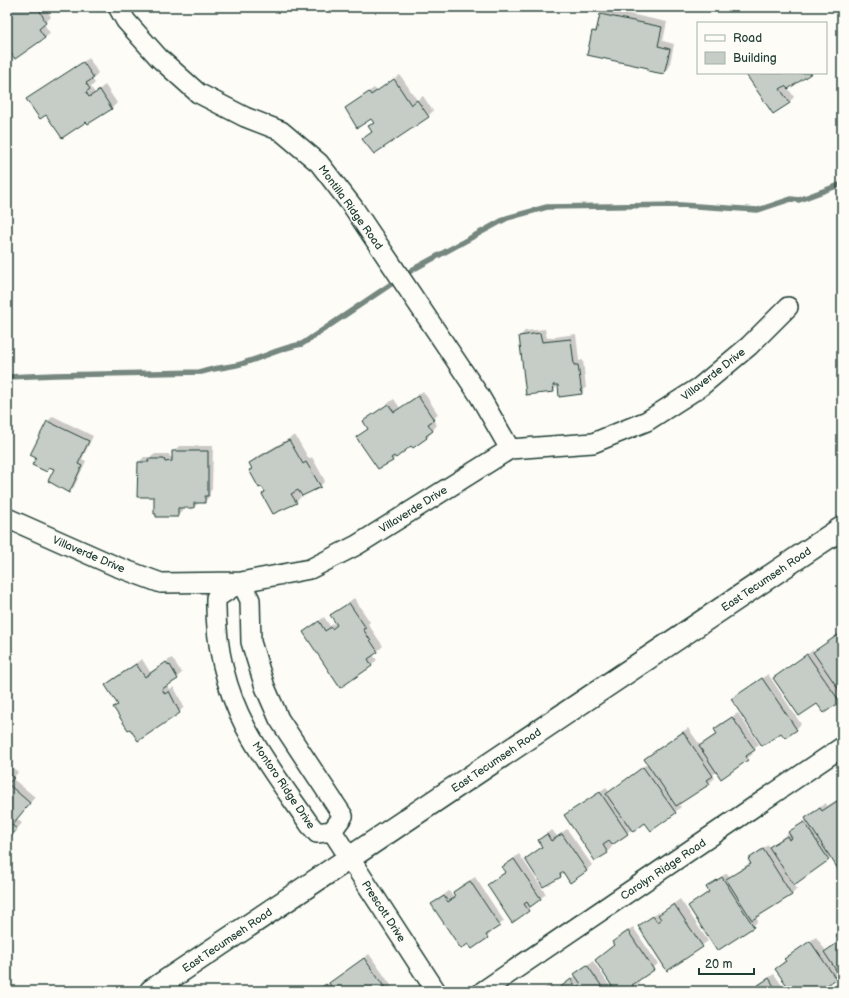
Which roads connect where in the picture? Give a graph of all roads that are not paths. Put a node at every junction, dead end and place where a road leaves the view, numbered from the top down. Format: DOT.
graph roads {
  1 [pos="118,7"];
  2 [pos="788,307"];
  3 [pos="510,449"];
  4 [pos="7,518"];
  5 [pos="842,528"];
  6 [pos="241,582"];
  7 [pos="842,747"];
  8 [pos="332,832"];
  9 [pos="350,858"];
  10 [pos="151,991"];
  11 [pos="436,991"];
  12 [pos="483,991"];
  1 -- 3 [label="street, Montilla Ridge Road"];
  2 -- 3 [label="street, Villaverde Drive"];
  3 -- 6 [label="street, Villaverde Drive"];
  4 -- 6 [label="street, Villaverde Drive"];
  5 -- 9 [label="main road, East Tecumseh Road"];
  6 -- 8 [label="street, Montoro Ridge Drive"];
  6 -- 8 [label="street, Montoro Ridge Drive"];
  7 -- 12 [label="street, Carolyn Ridge Road"];
  8 -- 9 [label="street, Prescott Drive"];
  9 -- 10 [label="main road, East Tecumseh Road"];
  9 -- 11 [label="street, Prescott Drive"];
}
